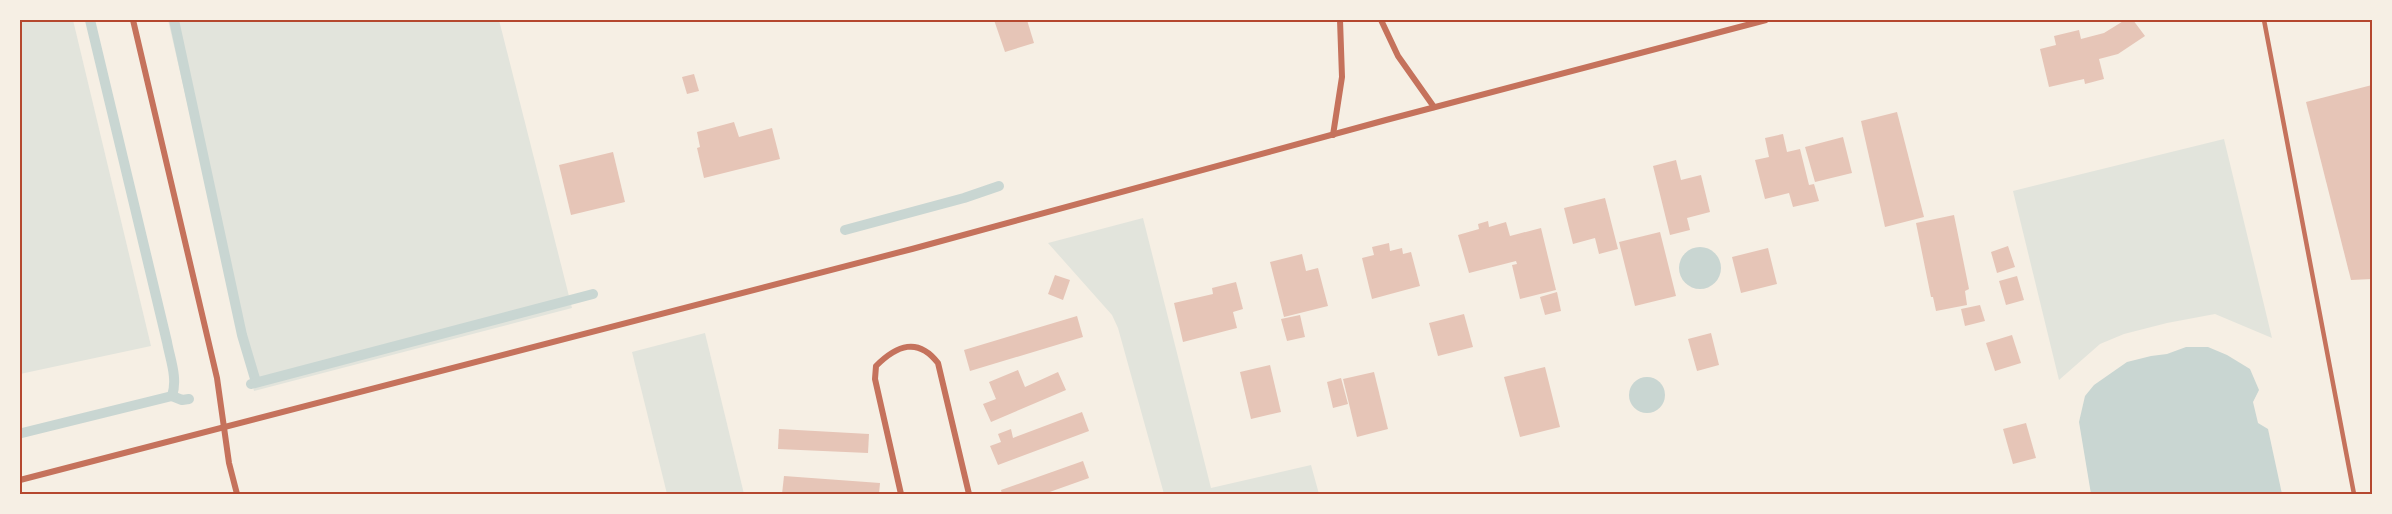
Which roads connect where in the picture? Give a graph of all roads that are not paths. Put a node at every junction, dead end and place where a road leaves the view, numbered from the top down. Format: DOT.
graph roads {
  1 [pos="134,20"];
  2 [pos="1340,20"];
  3 [pos="1381,20"];
  4 [pos="1767,20"];
  5 [pos="2264,20"];
  6 [pos="1434,108"];
  7 [pos="1332,135"];
  8 [pos="225,428"];
  9 [pos="20,480"];
  10 [pos="237,495"];
  11 [pos="901,495"];
  12 [pos="969,495"];
  13 [pos="2354,495"];
  1 -- 8 [label="street"];
  2 -- 7 [label="street"];
  3 -- 6 [label="street"];
  4 -- 6 [label="street"];
  5 -- 13 [label="lane"];
  6 -- 7 [label="street"];
  7 -- 8 [label="street"];
  8 -- 9 [label="street"];
  8 -- 10 [label="street"];
  11 -- 12 [label="street"];
}
